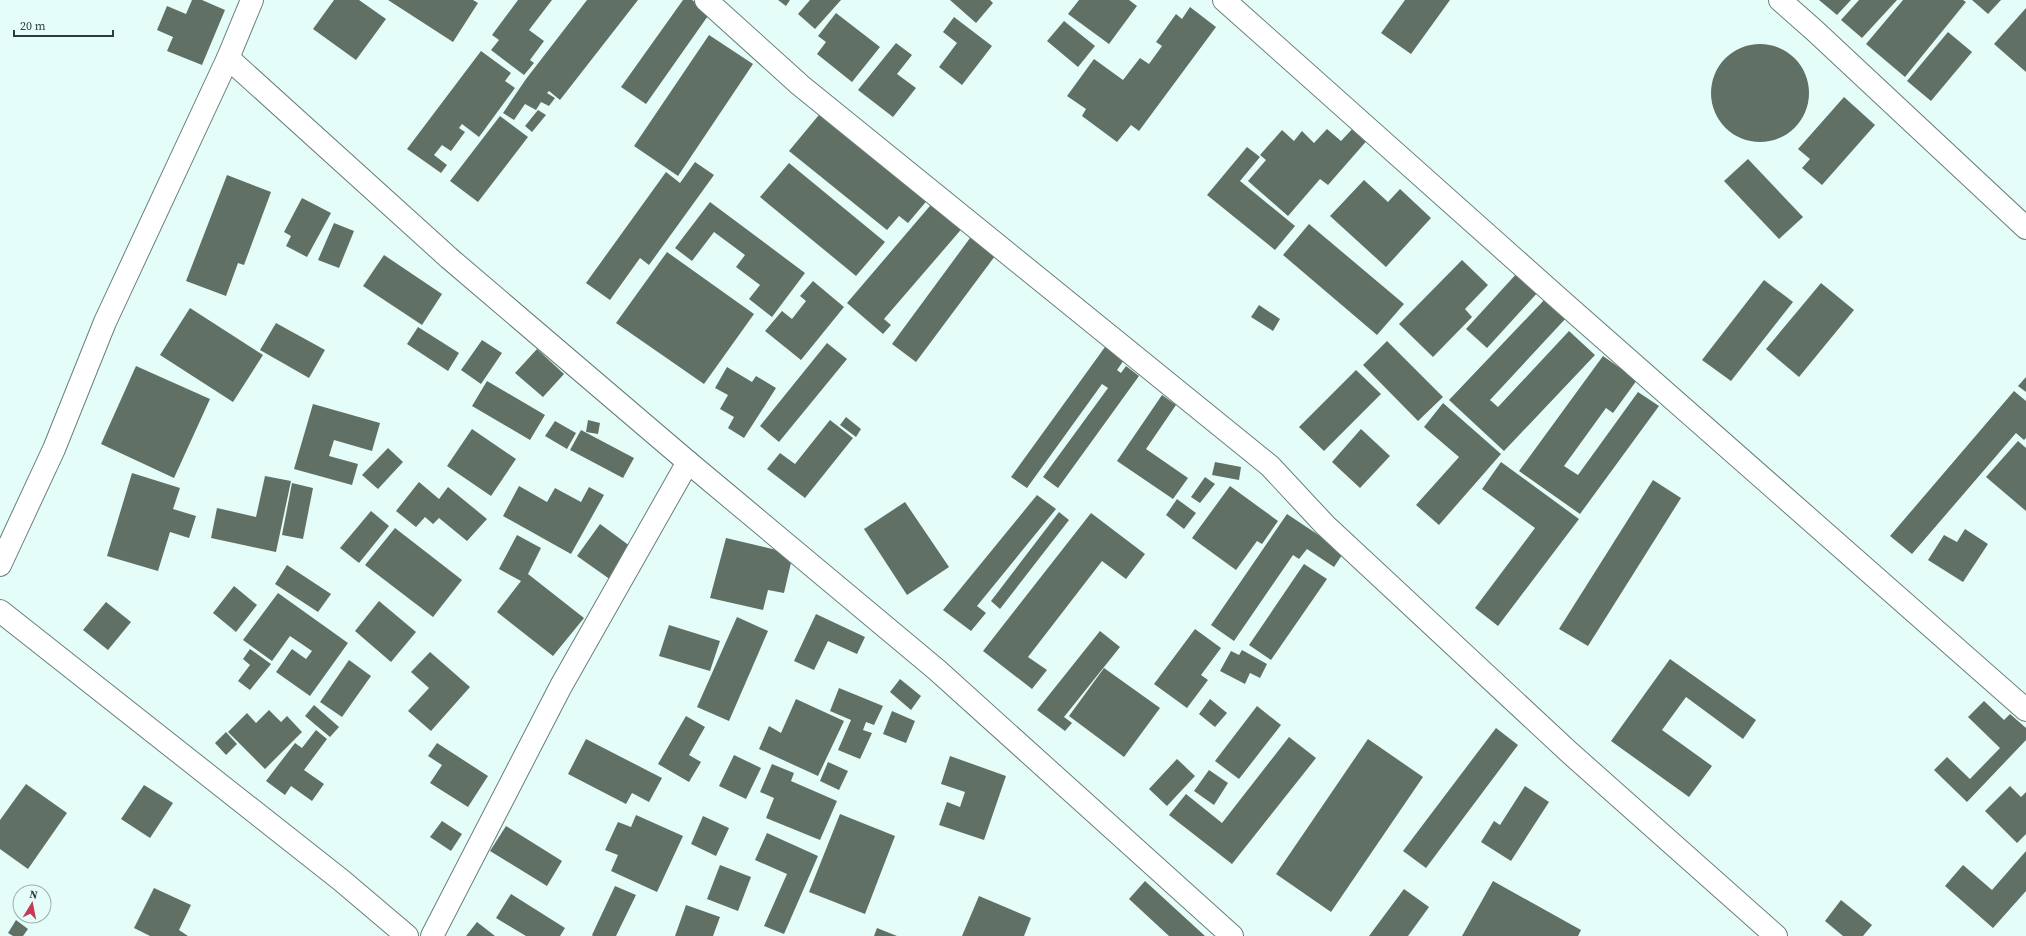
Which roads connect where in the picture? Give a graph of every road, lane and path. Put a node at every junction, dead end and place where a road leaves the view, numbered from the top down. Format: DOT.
graph roads {
  1 [pos="252,0"];
  2 [pos="706,0"];
  3 [pos="1224,0"];
  4 [pos="1780,0"];
  5 [pos="228,58"];
  6 [pos="2026,228"];
  7 [pos="688,462"];
  8 [pos="0,565"];
  9 [pos="0,611"];
  10 [pos="2026,710"];
  11 [pos="407,936"];
  12 [pos="432,936"];
  13 [pos="1232,936"];
  14 [pos="1776,936"];
  1 -- 5 [label="street"];
  2 -- 14 [label="street"];
  3 -- 10 [label="street"];
  4 -- 6 [label="street"];
  5 -- 7 [label="street"];
  5 -- 8 [label="street"];
  7 -- 12 [label="street"];
  7 -- 13 [label="street"];
  9 -- 11 [label="street"];
}
